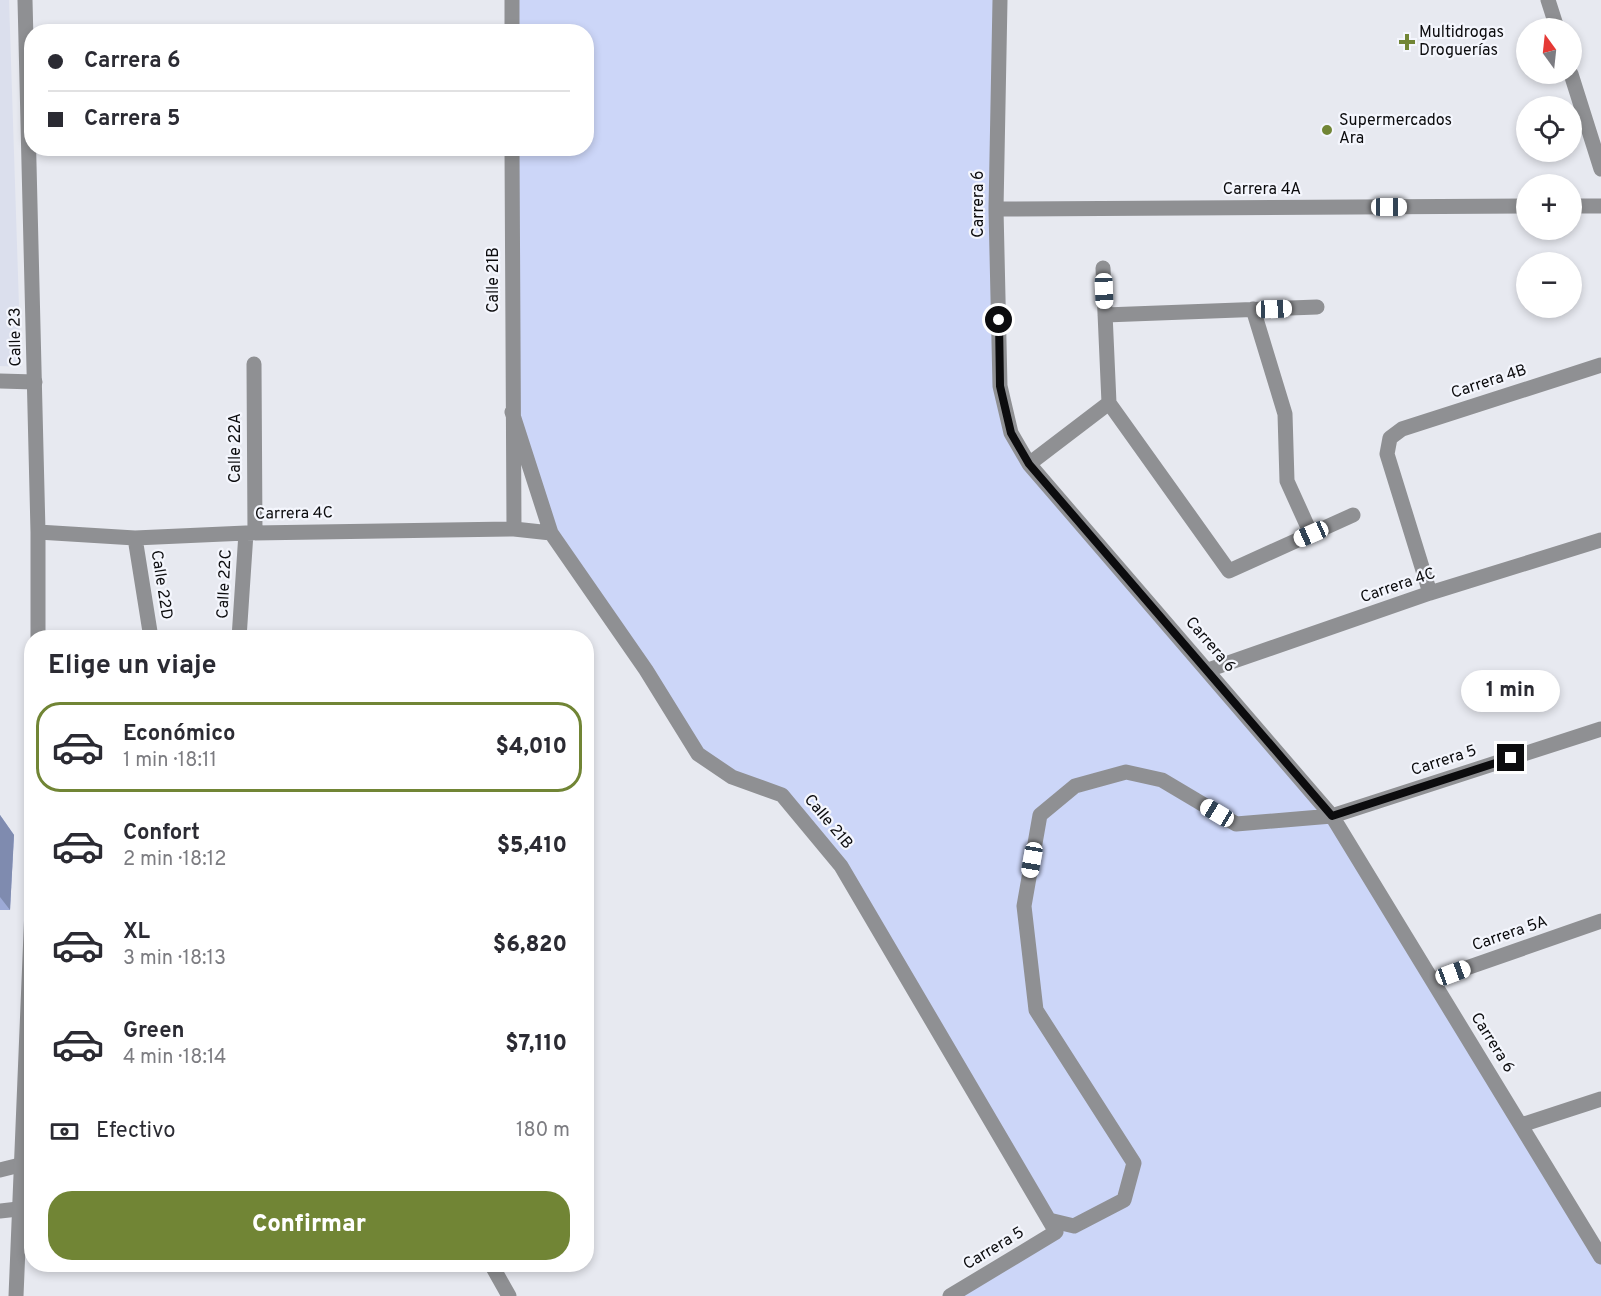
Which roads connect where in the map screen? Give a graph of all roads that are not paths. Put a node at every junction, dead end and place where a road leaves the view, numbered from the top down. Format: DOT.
graph roads {
  1 [pos="25,0"];
  2 [pos="512,0"];
  3 [pos="1000,0"];
  4 [pos="1548,0"];
  5 [pos="1554,18"];
  6 [pos="26,24"];
  7 [pos="512,24"];
  8 [pos="1574,84"];
  9 [pos="29,156"];
  10 [pos="512,156"];
  11 [pos="1601,169"];
  12 [pos="1582,206"];
  13 [pos="1601,206"];
  14 [pos="1516,207"];
  15 [pos="996,209"];
  16 [pos="1103,268"];
  17 [pos="1317,307"];
  18 [pos="1253,309"];
  19 [pos="1105,315"];
  20 [pos="254,364"];
  21 [pos="1601,364"];
  22 [pos="0,381"];
  23 [pos="35,382"];
  24 [pos="1109,403"];
  25 [pos="512,412"];
  26 [pos="1029,464"];
  27 [pos="1353,515"];
  28 [pos="514,529"];
  29 [pos="38,532"];
  30 [pos="250,533"];
  31 [pos="550,533"];
  32 [pos="1311,534"];
  33 [pos="135,538"];
  34 [pos="1601,540"];
  35 [pos="1430,593"];
  36 [pos="38,630"];
  37 [pos="150,630"];
  38 [pos="240,630"];
  39 [pos="1208,670"];
  40 [pos="1601,729"];
  41 [pos="1332,816"];
  42 [pos="1601,921"];
  43 [pos="1432,980"];
  44 [pos="24,1080"];
  45 [pos="1601,1099"];
  46 [pos="1521,1125"];
  47 [pos="20,1166"];
  48 [pos="0,1170"];
  49 [pos="18,1209"];
  50 [pos="0,1211"];
  51 [pos="1053,1226"];
  52 [pos="1601,1257"];
  53 [pos="496,1272"];
  54 [pos="16,1296"];
  55 [pos="509,1296"];
  56 [pos="950,1296"];
  1 -- 6 [label="street, Calle 23"];
  2 -- 7 [label="street"];
  3 -- 15 [label="street, Carrera 6"];
  4 -- 5 [label="street"];
  8 -- 11 [label="street"];
  9 -- 23 [label="street, Calle 23"];
  10 -- 25 [label="street, Calle 21B"];
  12 -- 13 [label="street"];
  14 -- 15 [label="street, Carrera 4A"];
  15 -- 26 [label="street, Carrera 6"];
  16 -- 19 [label="street"];
  17 -- 18 [label="street"];
  18 -- 19 [label="street"];
  18 -- 32 [label="street"];
  19 -- 24 [label="street"];
  20 -- 30 [label="street, Calle 22A"];
  21 -- 35 [label="street, Carrera 4B"];
  22 -- 23 [label="street"];
  23 -- 29 [label="street, Calle 23"];
  24 -- 26 [label="street"];
  24 -- 32 [label="street"];
  25 -- 28 [label="street, Calle 21B"];
  25 -- 31 [label="street, Calle 21B"];
  26 -- 39 [label="street, Carrera 6"];
  27 -- 32 [label="street"];
  28 -- 30 [label="street, Carrera 4C"];
  28 -- 31 [label="street, Carrera 4C"];
  29 -- 33 [label="street, Carrera 4C"];
  29 -- 36 [label="street, Calle 23"];
  30 -- 33 [label="street, Carrera 4C"];
  30 -- 38 [label="street, Calle 22C"];
  31 -- 51 [label="street, Calle 21B"];
  33 -- 37 [label="street, Calle 22D"];
  34 -- 35 [label="street, Carrera 4C"];
  35 -- 39 [label="street, Carrera 4C"];
  39 -- 41 [label="street, Carrera 6"];
  40 -- 41 [label="street, Carrera 5"];
  41 -- 43 [label="street, Carrera 6"];
  41 -- 51 [label="street, Carrera 5"];
  42 -- 43 [label="street, Carrera 5A"];
  43 -- 46 [label="street, Carrera 6"];
  44 -- 47 [label="street"];
  45 -- 46 [label="street"];
  46 -- 52 [label="street, Carrera 6"];
  47 -- 48 [label="street"];
  47 -- 49 [label="street"];
  49 -- 50 [label="street"];
  49 -- 54 [label="street"];
  51 -- 56 [label="street, Carrera 5"];
  53 -- 55 [label="street"];
}
